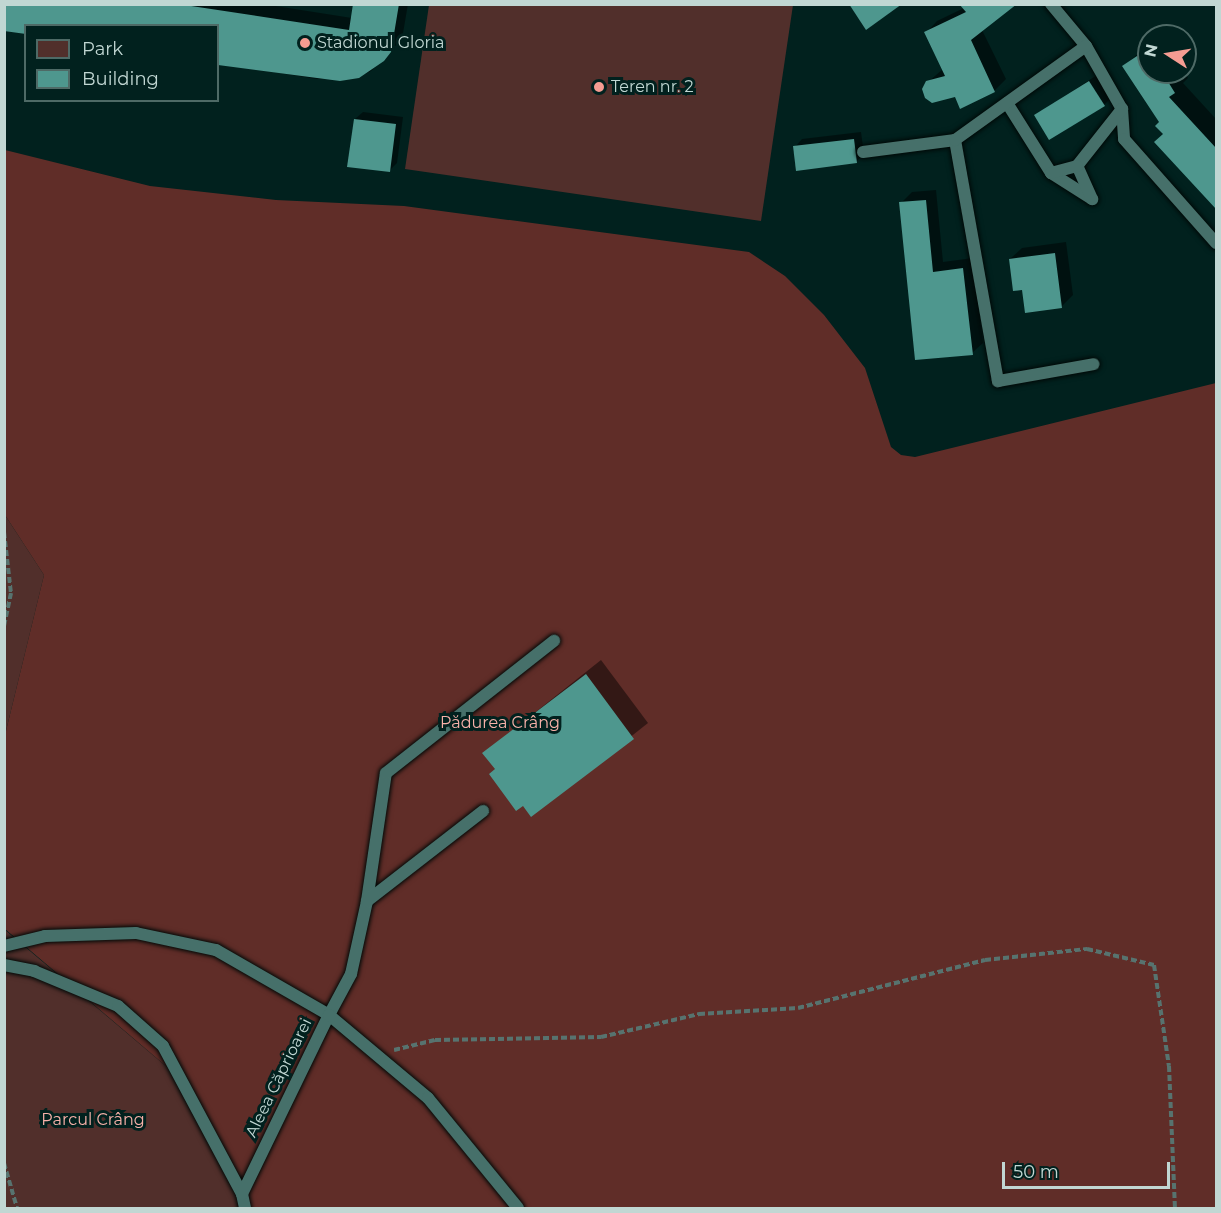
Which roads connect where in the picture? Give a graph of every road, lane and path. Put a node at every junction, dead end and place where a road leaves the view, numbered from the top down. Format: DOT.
graph roads {
  1 [pos="1051,4"];
  2 [pos="1086,46"];
  3 [pos="1007,103"];
  4 [pos="1122,109"];
  5 [pos="1101,132"];
  6 [pos="1124,139"];
  7 [pos="955,140"];
  8 [pos="863,152"];
  9 [pos="1077,166"];
  10 [pos="1051,173"];
  11 [pos="1216,243"];
  12 [pos="1094,364"];
  13 [pos="4,532"];
  14 [pos="4,627"];
  15 [pos="554,641"];
  16 [pos="483,811"];
  17 [pos="366,901"];
  18 [pos="4,946"];
  19 [pos="4,964"];
  20 [pos="329,1015"];
  21 [pos="376,1054"];
  22 [pos="4,1163"];
  23 [pos="242,1194"];
  24 [pos="16,1209"];
  25 [pos="245,1209"];
  26 [pos="518,1209"];
  27 [pos="1175,1209"];
  1 -- 2 [label="lane"];
  2 -- 3 [label="lane"];
  2 -- 4 [label="lane"];
  3 -- 7 [label="lane"];
  3 -- 10 [label="lane"];
  4 -- 5 [label="lane"];
  4 -- 6 [label="lane"];
  5 -- 6 [label="lane"];
  5 -- 9 [label="lane"];
  6 -- 11 [label="lane"];
  7 -- 8 [label="lane"];
  7 -- 12 [label="lane"];
  9 -- 10 [label="lane"];
  9 -- 10 [label="lane"];
  13 -- 14 [label="path"];
  15 -- 17 [label="lane"];
  16 -- 17 [label="lane"];
  17 -- 20 [label="lane"];
  18 -- 20 [label="lane"];
  19 -- 23 [label="lane"];
  20 -- 21 [label="lane, Aleea Căprioarei"];
  20 -- 23 [label="lane, Aleea Căprioarei"];
  21 -- 26 [label="lane, Aleea Căprioarei"];
  21 -- 27 [label="path"];
  22 -- 24 [label="path"];
  23 -- 25 [label="lane"];
}
